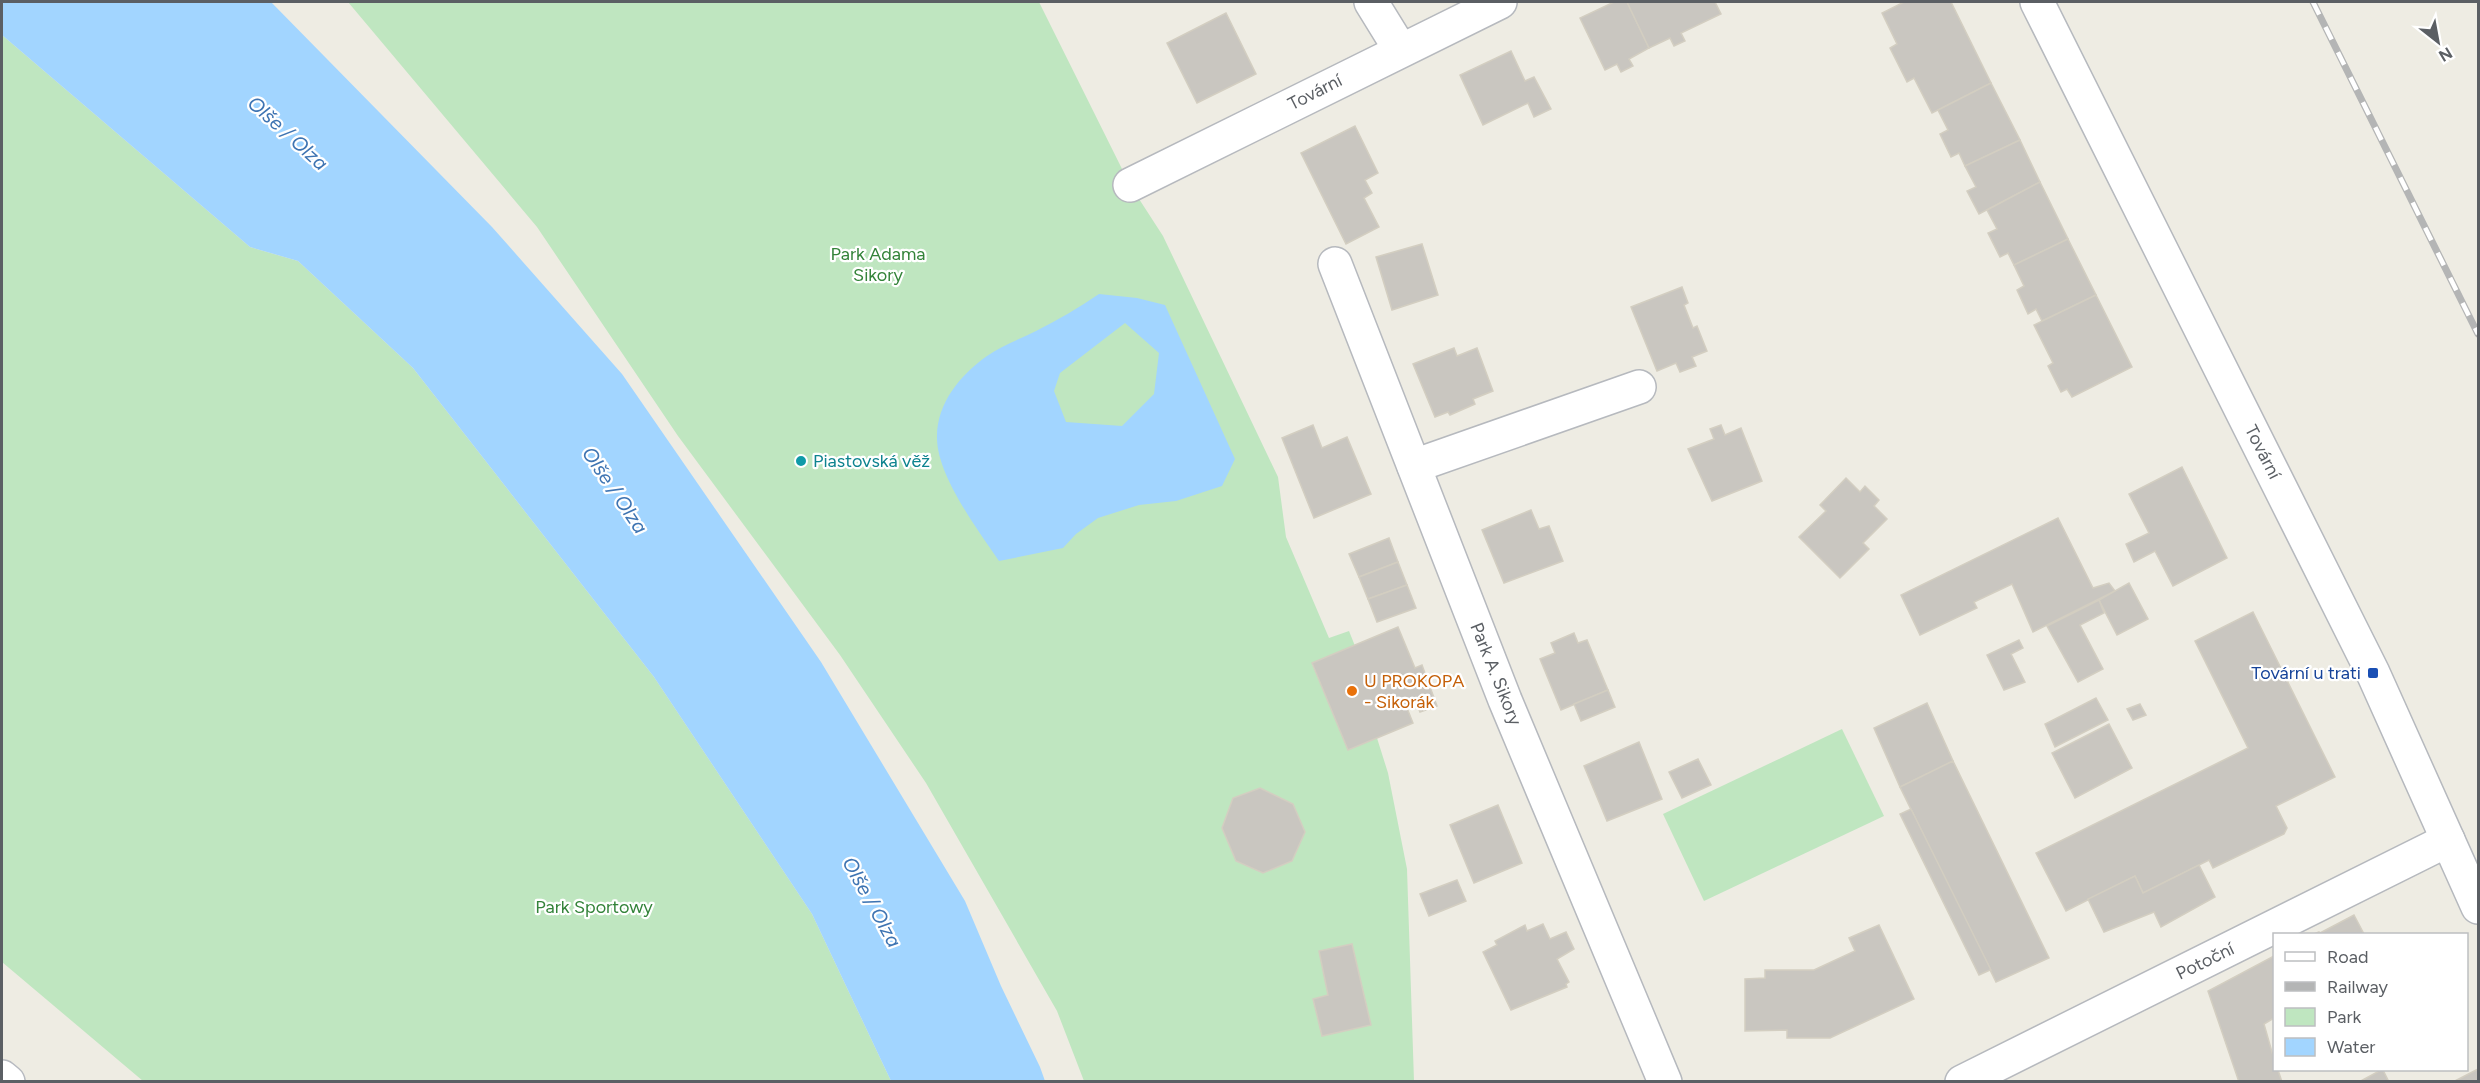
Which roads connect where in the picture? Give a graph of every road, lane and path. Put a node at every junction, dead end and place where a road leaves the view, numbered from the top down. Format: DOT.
graph roads {
  1 [pos="1371,2"];
  2 [pos="1500,2"];
  3 [pos="2037,2"];
  4 [pos="1400,49"];
  5 [pos="1130,185"];
  6 [pos="1335,264"];
  7 [pos="1639,387"];
  8 [pos="1414,466"];
  9 [pos="2448,840"];
  10 [pos="2478,907"];
  11 [pos="2,1077"];
  12 [pos="8,1082"];
  13 [pos="1665,1082"];
  14 [pos="1962,1082"];
  1 -- 4 [label="street"];
  2 -- 4 [label="street, Tovární"];
  3 -- 9 [label="street, Tovární"];
  4 -- 5 [label="street, Tovární"];
  6 -- 8 [label="street, Park A. Sikory"];
  7 -- 8 [label="street"];
  8 -- 13 [label="street, Park A. Sikory"];
  9 -- 10 [label="street, Tovární"];
  9 -- 14 [label="street, Potoční"];
  11 -- 12 [label="street"];
}
